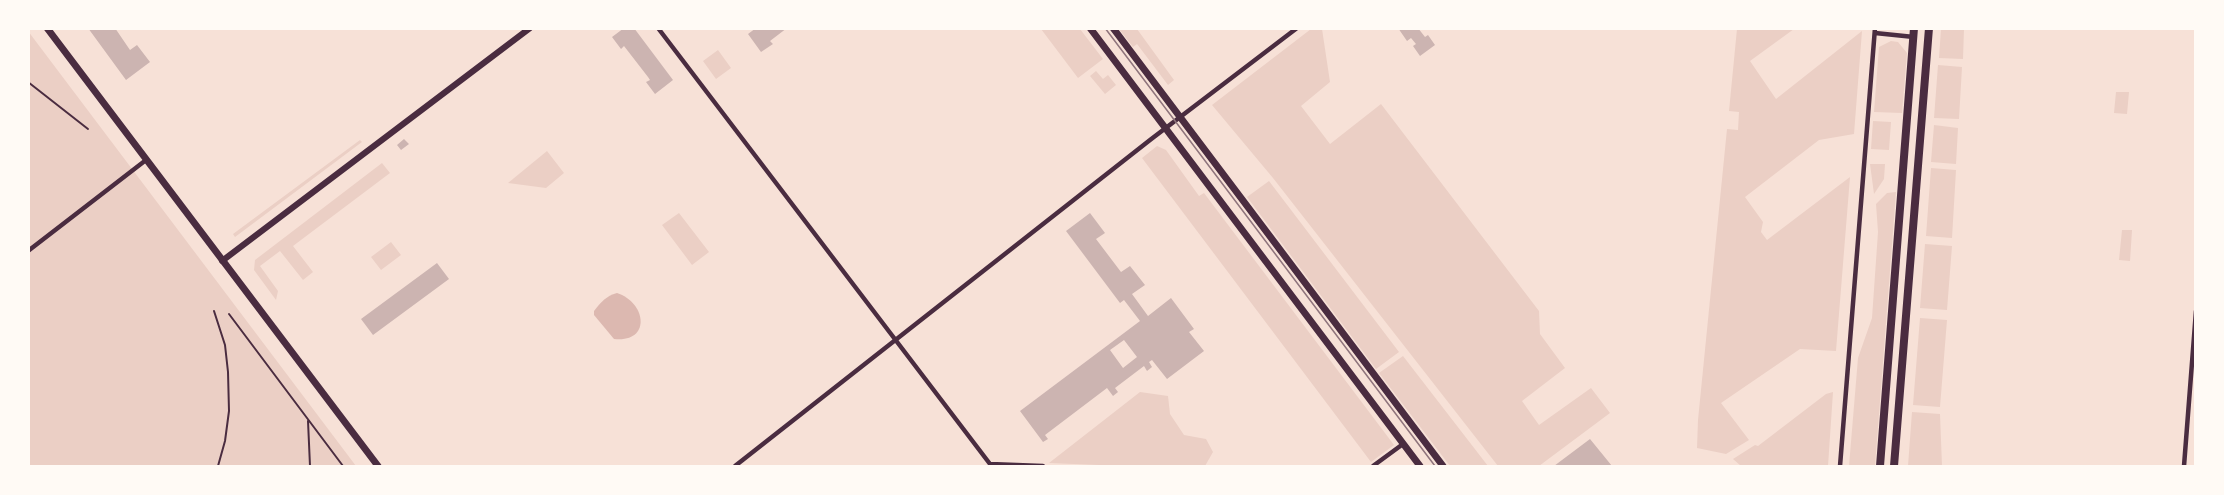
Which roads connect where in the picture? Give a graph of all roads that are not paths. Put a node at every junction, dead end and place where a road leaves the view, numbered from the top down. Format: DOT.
graph roads {
  1 [pos="47,28"];
  2 [pos="530,28"];
  3 [pos="658,28"];
  4 [pos="1090,28"];
  5 [pos="1113,28"];
  6 [pos="1297,28"];
  7 [pos="1929,28"];
  8 [pos="1875,31"];
  9 [pos="1914,33"];
  10 [pos="1180,117"];
  11 [pos="1166,128"];
  12 [pos="146,160"];
  13 [pos="28,251"];
  14 [pos="222,261"];
  15 [pos="2196,311"];
  16 [pos="897,341"];
  17 [pos="1403,444"];
  18 [pos="378,466"];
  19 [pos="735,466"];
  20 [pos="1043,466"];
  21 [pos="1373,466"];
  22 [pos="1420,466"];
  23 [pos="1443,466"];
  24 [pos="1840,466"];
  25 [pos="1880,466"];
  26 [pos="1894,466"];
  27 [pos="2184,466"];
  1 -- 12 [label="main road"];
  2 -- 14 [label="street"];
  3 -- 16 [label="street"];
  4 -- 11 [label="main road"];
  5 -- 10 [label="main road"];
  6 -- 10 [label="street"];
  7 -- 26 [label="main road"];
  8 -- 9 [label="street"];
  8 -- 24 [label="street"];
  9 -- 25 [label="main road"];
  10 -- 11 [label="street"];
  10 -- 23 [label="main road"];
  11 -- 16 [label="street"];
  11 -- 17 [label="main road"];
  12 -- 13 [label="street"];
  12 -- 14 [label="main road"];
  14 -- 18 [label="main road"];
  15 -- 27 [label="street"];
  16 -- 19 [label="street"];
  16 -- 20 [label="street"];
  17 -- 21 [label="street"];
  17 -- 22 [label="main road"];
}
